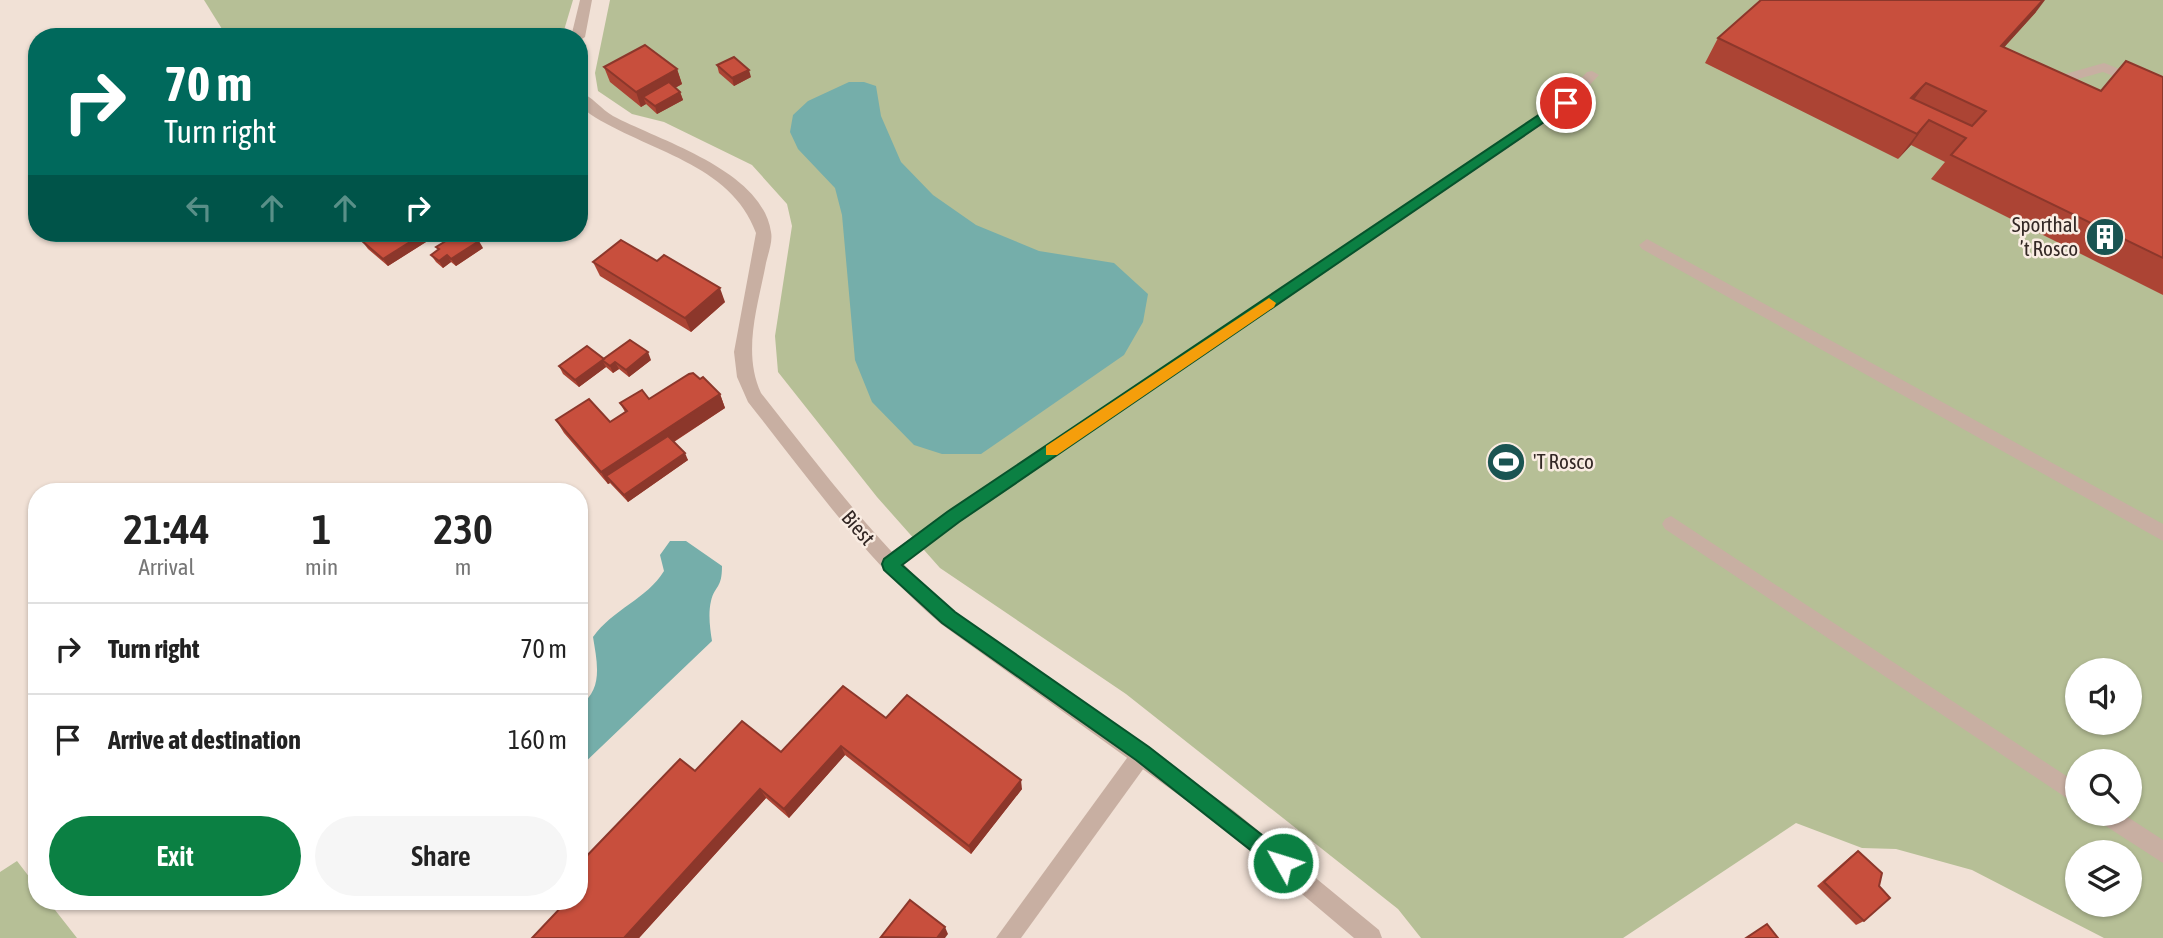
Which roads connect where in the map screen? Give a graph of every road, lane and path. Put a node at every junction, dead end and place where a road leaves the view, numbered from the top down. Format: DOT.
graph roads {
  1 [pos="586,0"];
  2 [pos="580,28"];
  3 [pos="1592,75"];
  4 [pos="2049,83"];
  5 [pos="2163,91"];
  6 [pos="588,106"];
  7 [pos="1647,245"];
  8 [pos="1671,524"];
  9 [pos="2163,533"];
  10 [pos="890,564"];
  11 [pos="1142,754"];
  12 [pos="2065,787"];
  13 [pos="2123,826"];
  14 [pos="2163,852"];
  15 [pos="1007,938"];
  16 [pos="1371,938"];
  1 -- 2 [label="street"];
  3 -- 10 [label="street"];
  4 -- 5 [label="street"];
  6 -- 10 [label="street, Biest"];
  7 -- 9 [label="street"];
  8 -- 12 [label="street"];
  10 -- 11 [label="street, Biest"];
  11 -- 15 [label="street"];
  11 -- 16 [label="street, Biest"];
  13 -- 14 [label="street"];
}
